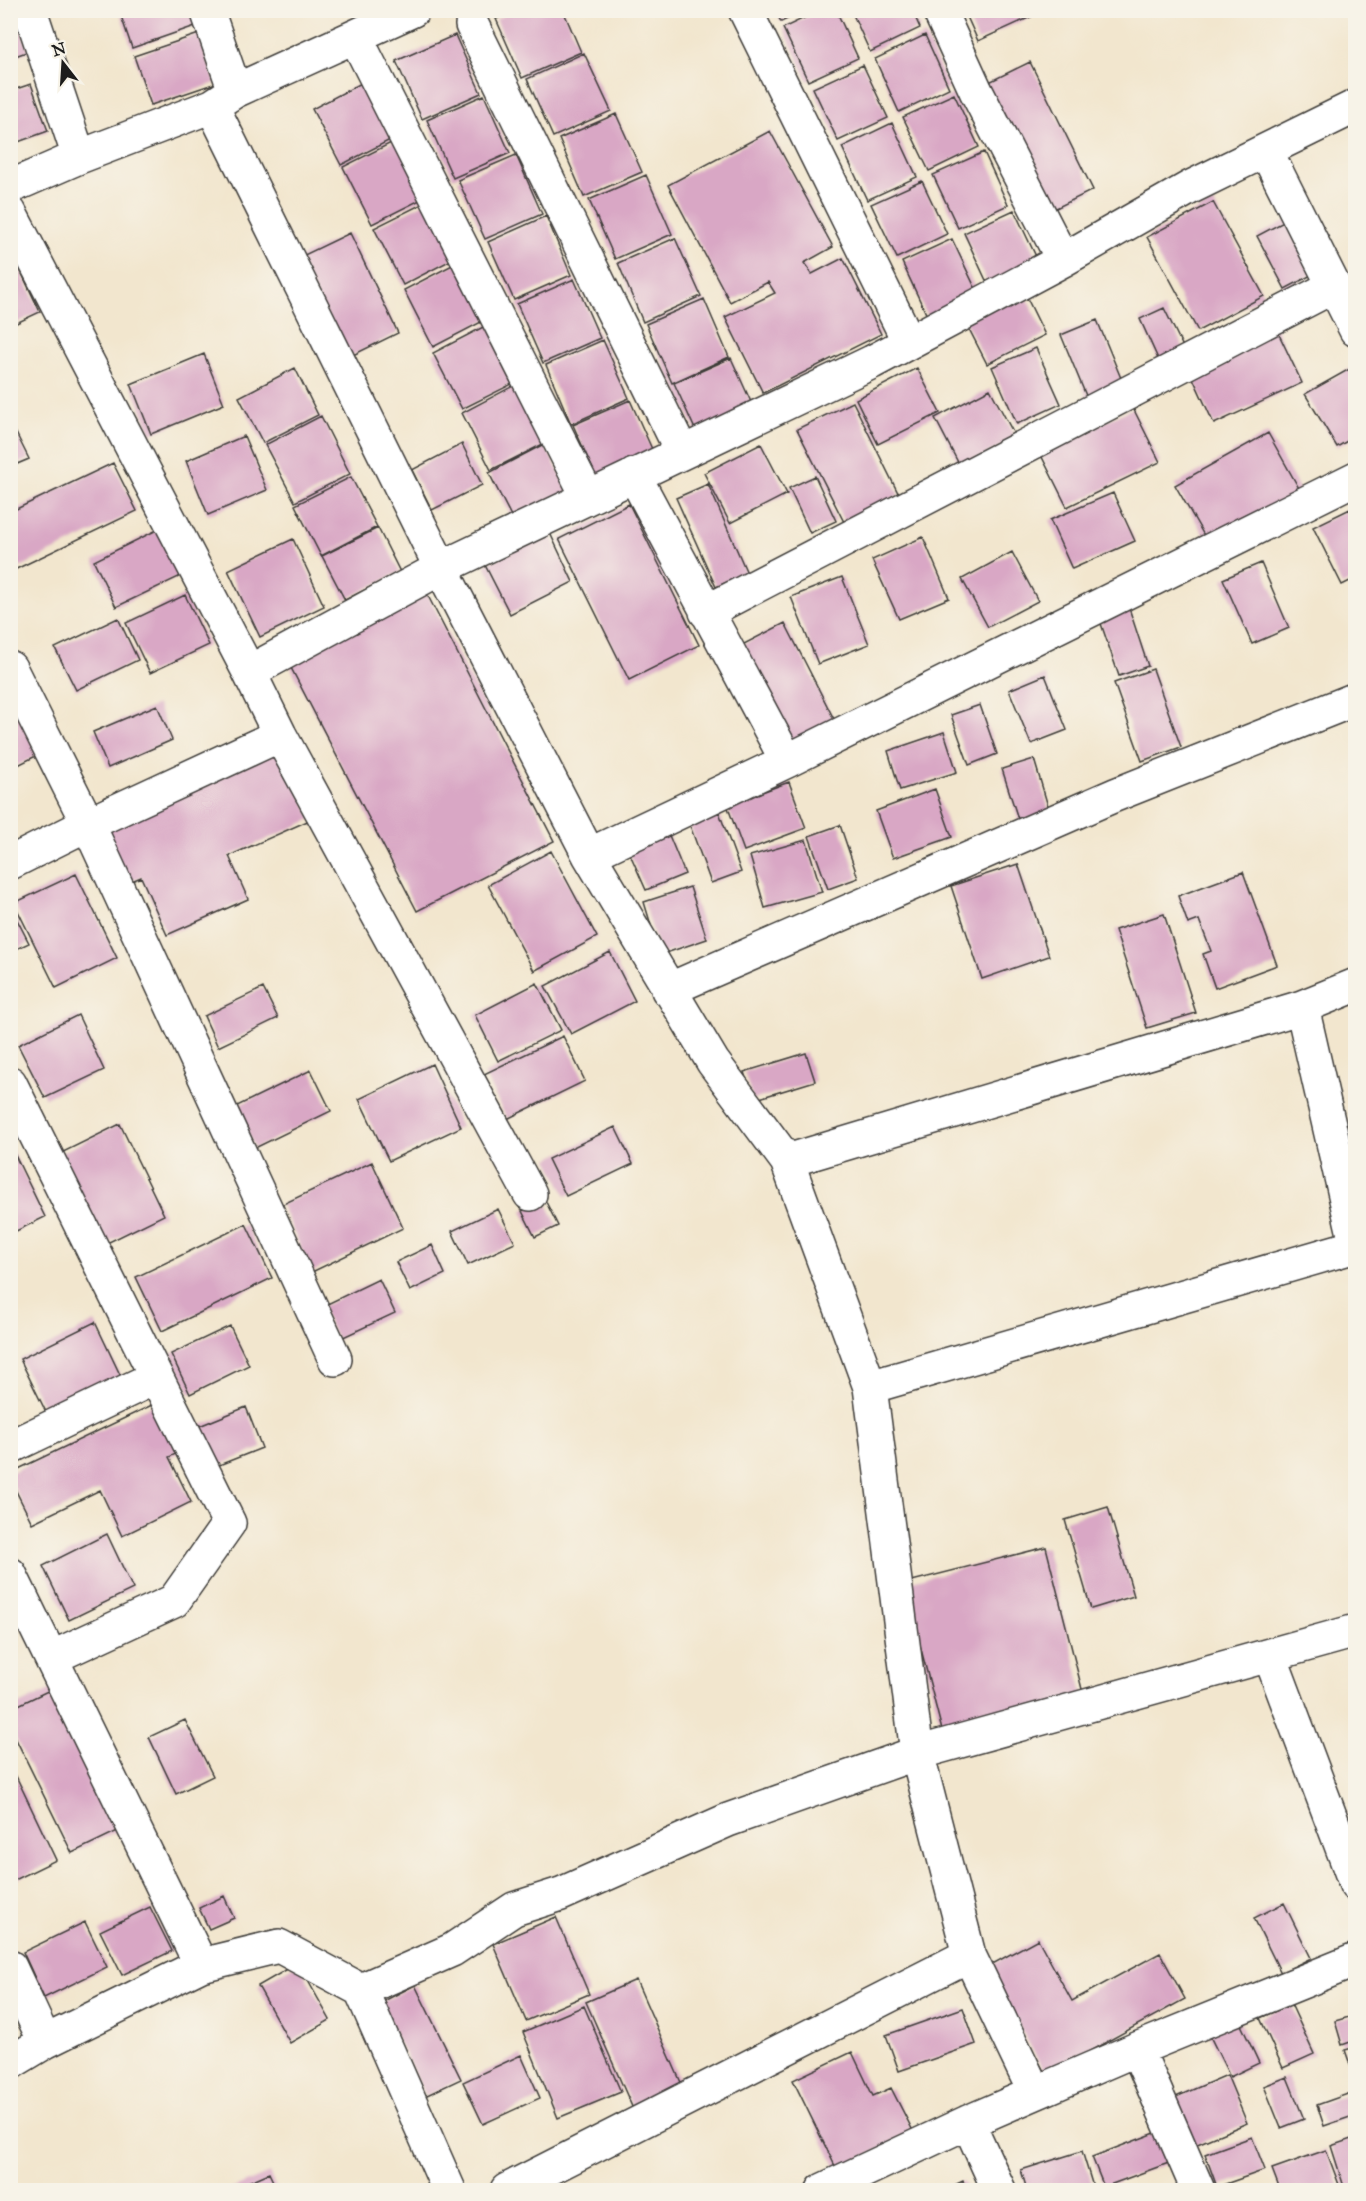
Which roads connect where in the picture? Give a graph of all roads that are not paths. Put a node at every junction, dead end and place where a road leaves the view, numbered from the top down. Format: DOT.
graph roads {
  1 [pos="30,10"];
  2 [pos="207,10"];
  3 [pos="745,10"];
  4 [pos="939,10"];
  5 [pos="397,13"];
  6 [pos="472,25"];
  7 [pos="356,38"];
  8 [pos="224,99"];
  9 [pos="1356,106"];
  10 [pos="1266,151"];
  11 [pos="79,156"];
  12 [pos="10,187"];
  13 [pos="10,213"];
  14 [pos="1062,260"];
  15 [pos="1334,286"];
  16 [pos="1356,330"];
  17 [pos="909,342"];
  18 [pos="682,452"];
  19 [pos="634,475"];
  20 [pos="1356,478"];
  21 [pos="588,497"];
  22 [pos="441,568"];
  23 [pos="706,612"];
  24 [pos="10,668"];
  25 [pos="249,672"];
  26 [pos="1356,699"];
  27 [pos="280,735"];
  28 [pos="786,761"];
  29 [pos="88,824"];
  30 [pos="589,855"];
  31 [pos="10,863"];
  32 [pos="1356,986"];
  33 [pos="668,990"];
  34 [pos="1302,1007"];
  35 [pos="10,1083"];
  36 [pos="787,1161"];
  37 [pos="530,1194"];
  38 [pos="1356,1244"];
  39 [pos="335,1359"];
  40 [pos="156,1377"];
  41 [pos="870,1387"];
  42 [pos="10,1447"];
  43 [pos="10,1574"];
  44 [pos="1356,1630"];
  45 [pos="1270,1656"];
  46 [pos="51,1658"];
  47 [pos="917,1753"];
  48 [pos="1356,1886"];
  49 [pos="969,1954"];
  50 [pos="1356,1960"];
  51 [pos="201,1965"];
  52 [pos="10,1967"];
  53 [pos="361,1990"];
  54 [pos="45,2042"];
  55 [pos="1137,2049"];
  56 [pos="10,2063"];
  57 [pos="1035,2093"];
  58 [pos="968,2122"];
  59 [pos="449,2190"];
  60 [pos="507,2190"];
  61 [pos="823,2190"];
  62 [pos="999,2190"];
  63 [pos="1198,2190"];
  1 -- 11 [label="street"];
  2 -- 8 [label="street"];
  3 -- 17 [label="street"];
  4 -- 14 [label="street"];
  5 -- 7 [label="street"];
  6 -- 18 [label="street"];
  7 -- 8 [label="street"];
  7 -- 21 [label="street"];
  8 -- 11 [label="street"];
  8 -- 22 [label="street"];
  9 -- 10 [label="street"];
  10 -- 14 [label="street"];
  10 -- 15 [label="street"];
  11 -- 12 [label="street"];
  13 -- 25 [label="street"];
  14 -- 17 [label="street"];
  15 -- 16 [label="street"];
  15 -- 23 [label="street"];
  17 -- 18 [label="street"];
  18 -- 19 [label="street"];
  19 -- 21 [label="street"];
  19 -- 23 [label="street"];
  20 -- 28 [label="street"];
  21 -- 22 [label="street"];
  22 -- 25 [label="street"];
  22 -- 30 [label="street"];
  23 -- 28 [label="street"];
  24 -- 29 [label="street"];
  25 -- 27 [label="street"];
  26 -- 33 [label="street"];
  27 -- 29 [label="street"];
  27 -- 37 [label="street"];
  28 -- 30 [label="street"];
  29 -- 31 [label="street"];
  29 -- 39 [label="street"];
  30 -- 33 [label="street"];
  32 -- 34 [label="street"];
  33 -- 36 [label="street"];
  34 -- 36 [label="street"];
  34 -- 38 [label="street"];
  35 -- 40 [label="street"];
  36 -- 41 [label="street"];
  38 -- 41 [label="street"];
  40 -- 42 [label="street"];
  40 -- 46 [label="street"];
  41 -- 47 [label="street"];
  43 -- 46 [label="street"];
  44 -- 45 [label="street"];
  45 -- 47 [label="street"];
  45 -- 48 [label="street"];
  46 -- 51 [label="street"];
  47 -- 49 [label="street"];
  47 -- 53 [label="street"];
  49 -- 57 [label="street"];
  49 -- 60 [label="street"];
  50 -- 55 [label="street"];
  51 -- 53 [label="street"];
  51 -- 54 [label="street"];
  52 -- 54 [label="street"];
  53 -- 59 [label="street"];
  54 -- 56 [label="street"];
  55 -- 57 [label="street"];
  55 -- 63 [label="street"];
  57 -- 58 [label="street"];
  58 -- 61 [label="street"];
  58 -- 62 [label="street"];
}
